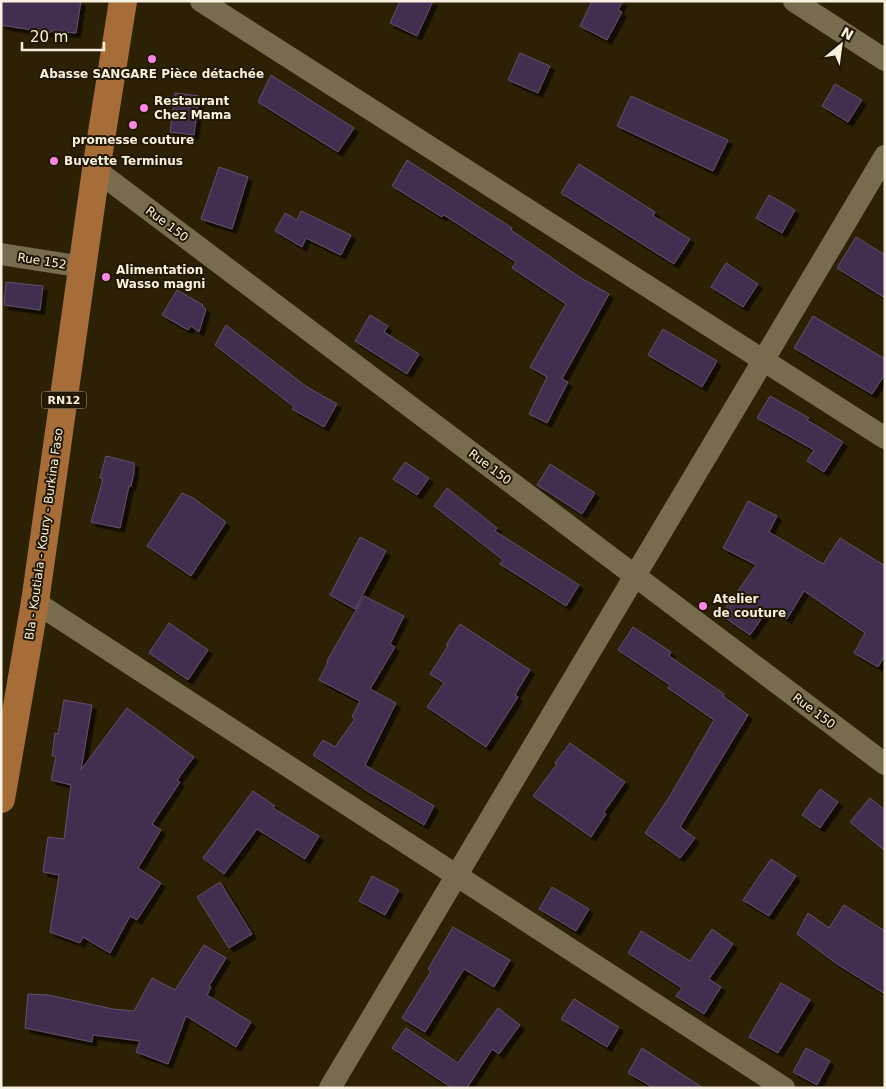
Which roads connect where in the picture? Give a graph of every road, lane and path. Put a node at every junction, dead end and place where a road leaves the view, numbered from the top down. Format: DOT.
graph roads {
  1 [pos="123,1"];
  2 [pos="201,1"];
  3 [pos="794,1"];
  4 [pos="885,60"];
  5 [pos="885,156"];
  6 [pos="96,170"];
  7 [pos="1,254"];
  8 [pos="83,267"];
  9 [pos="763,360"];
  10 [pos="885,438"];
  11 [pos="635,576"];
  12 [pos="36,602"];
  13 [pos="885,764"];
  14 [pos="1,799"];
  15 [pos="457,875"];
  16 [pos="330,1088"];
  17 [pos="784,1088"];
  1 -- 6 [label="main road, Bla - Koutiala - Koury - Burkina Faso / RN12"];
  2 -- 9 [label="street"];
  3 -- 4 [label="street"];
  5 -- 9 [label="street"];
  6 -- 8 [label="main road, Bla - Koutiala - Koury - Burkina Faso / RN12"];
  6 -- 11 [label="street, Rue 150"];
  7 -- 8 [label="street, Rue 152"];
  8 -- 12 [label="main road, Bla - Koutiala - Koury - Burkina Faso / RN12"];
  9 -- 10 [label="street"];
  9 -- 11 [label="street"];
  11 -- 13 [label="street, Rue 150"];
  11 -- 15 [label="street"];
  12 -- 14 [label="main road, Bla - Koutiala - Koury - Burkina Faso / RN12"];
  12 -- 15 [label="street"];
  15 -- 16 [label="street"];
  15 -- 17 [label="street"];
}
